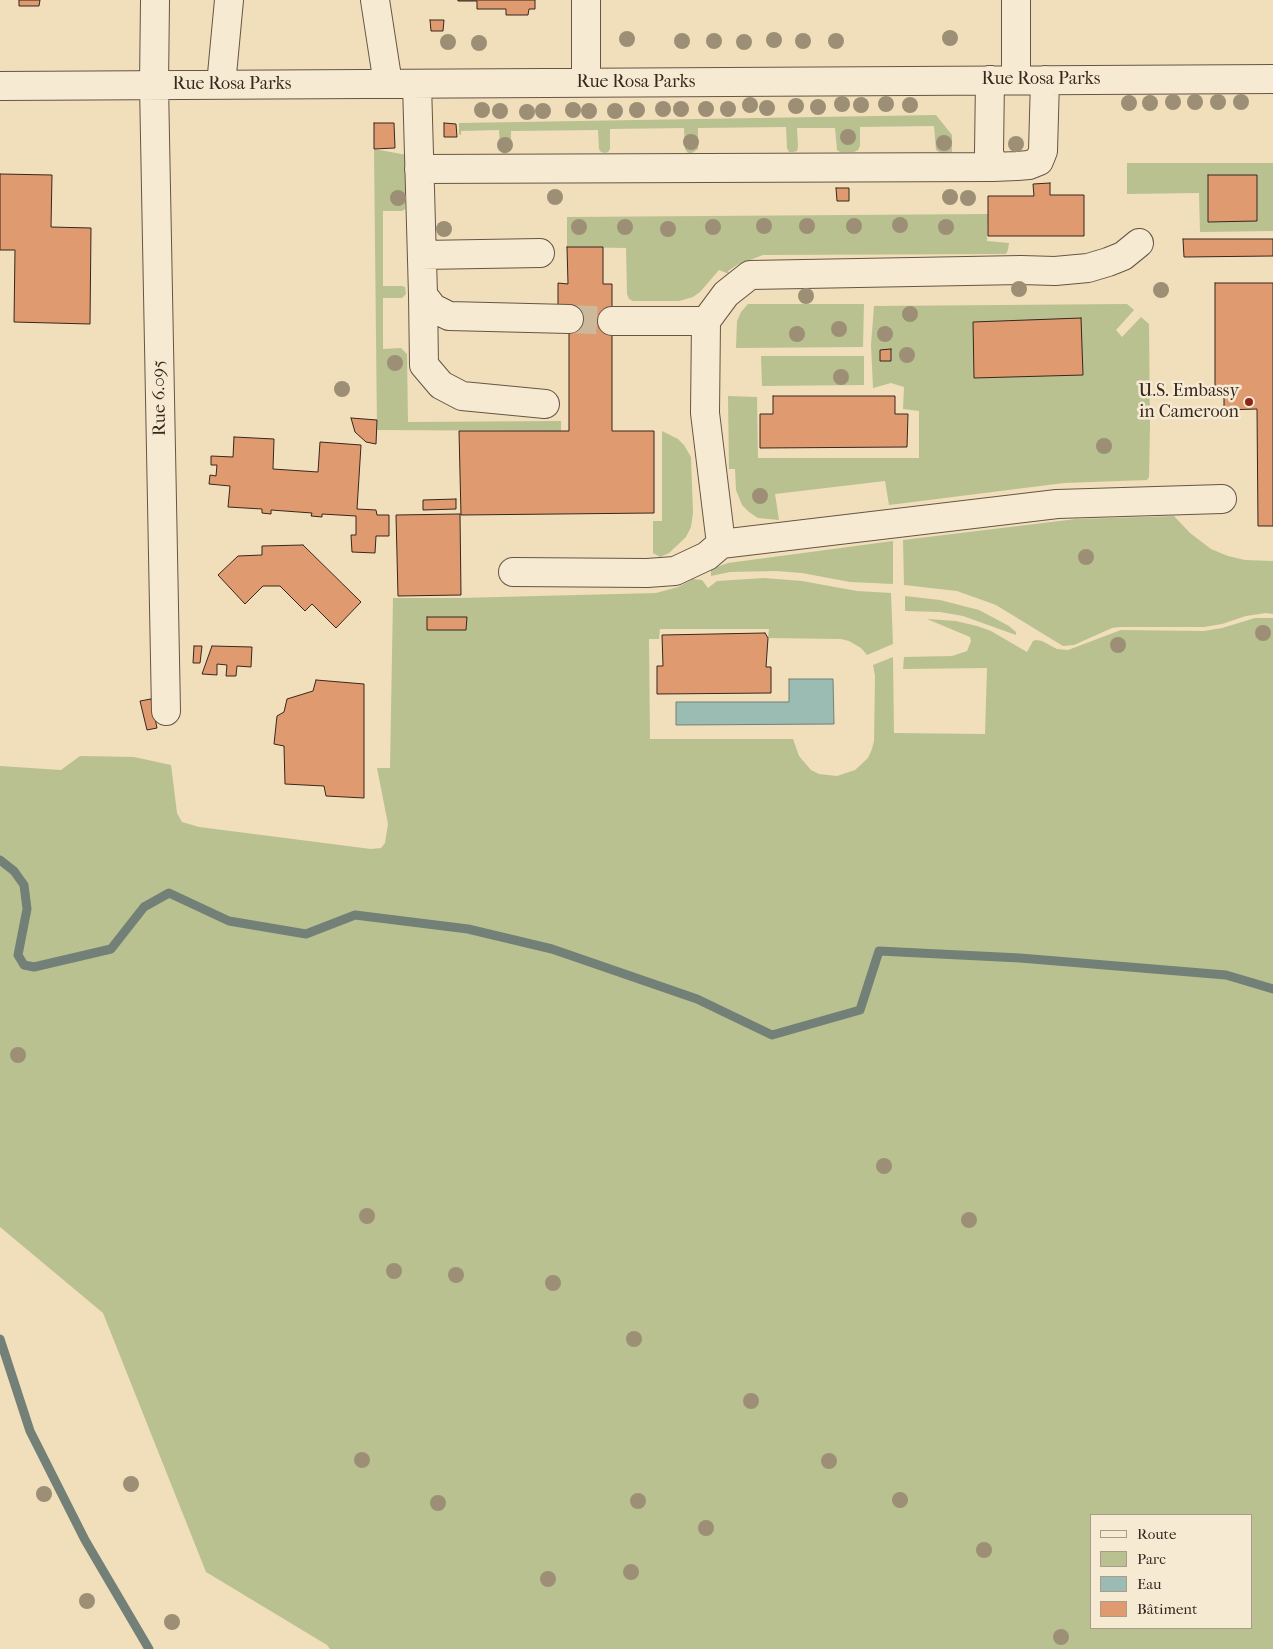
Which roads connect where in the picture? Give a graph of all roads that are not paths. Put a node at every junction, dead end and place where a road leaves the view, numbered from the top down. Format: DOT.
graph roads {
  1 [pos="155,0"];
  2 [pos="228,0"];
  3 [pos="375,0"];
  4 [pos="586,0"];
  5 [pos="1016,0"];
  6 [pos="1273,79"];
  7 [pos="1003,80"];
  8 [pos="1045,80"];
  9 [pos="586,83"];
  10 [pos="388,84"];
  11 [pos="417,84"];
  12 [pos="221,85"];
  13 [pos="0,86"];
  14 [pos="154,86"];
  15 [pos="993,167"];
  16 [pos="420,170"];
  17 [pos="1139,243"];
  18 [pos="540,253"];
  19 [pos="422,255"];
  20 [pos="423,295"];
  21 [pos="569,320"];
  22 [pos="612,321"];
  23 [pos="706,321"];
  24 [pos="545,404"];
  25 [pos="1222,498"];
  26 [pos="720,544"];
  27 [pos="513,572"];
  28 [pos="166,711"];
  1 -- 14 [label="street, Rue 6.095"];
  2 -- 12 [label="street"];
  3 -- 10 [label="street"];
  4 -- 9 [label="street"];
  5 -- 7 [label="street"];
  6 -- 8 [label="street, Rue Rosa Parks"];
  7 -- 8 [label="street, Rue Rosa Parks"];
  7 -- 9 [label="street, Rue Rosa Parks"];
  7 -- 15 [label="street"];
  8 -- 15 [label="street"];
  9 -- 11 [label="street, Rue Rosa Parks"];
  10 -- 11 [label="street, Rue Rosa Parks"];
  10 -- 12 [label="street, Rue Rosa Parks"];
  11 -- 16 [label="street"];
  12 -- 14 [label="street, Rue Rosa Parks"];
  13 -- 14 [label="street, Rue Rosa Parks"];
  14 -- 28 [label="street, Rue 6.095"];
  15 -- 16 [label="street"];
  16 -- 19 [label="street"];
  17 -- 23 [label="street"];
  18 -- 19 [label="street"];
  19 -- 20 [label="street"];
  20 -- 21 [label="street"];
  20 -- 24 [label="street"];
  22 -- 23 [label="street"];
  23 -- 26 [label="street"];
  25 -- 26 [label="street"];
  26 -- 27 [label="street"];
}
